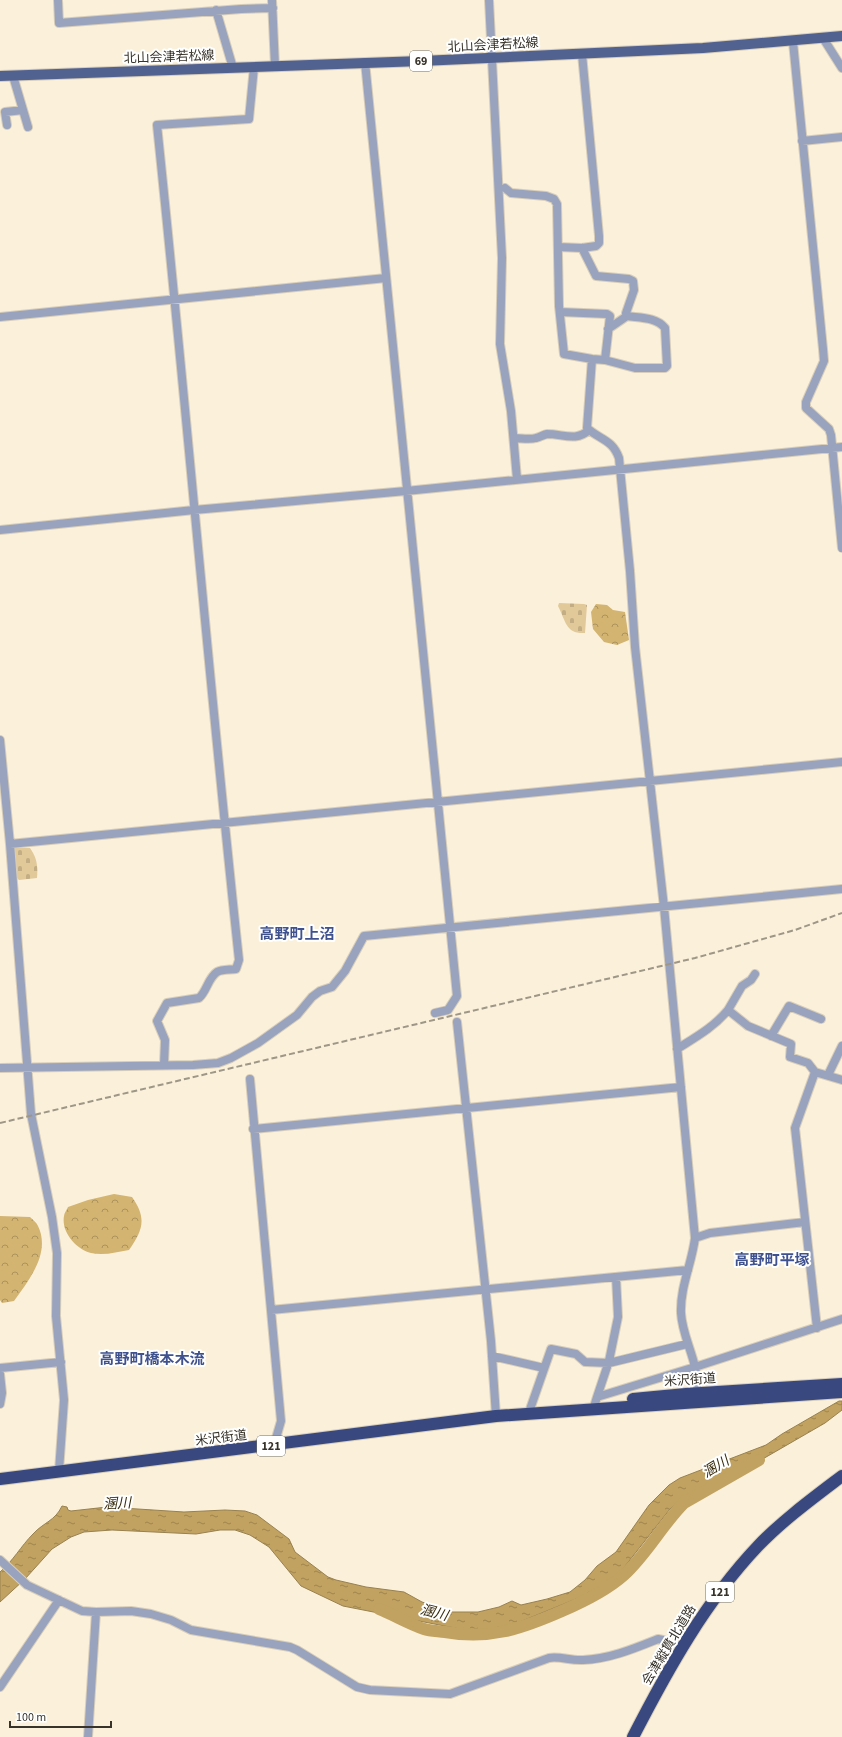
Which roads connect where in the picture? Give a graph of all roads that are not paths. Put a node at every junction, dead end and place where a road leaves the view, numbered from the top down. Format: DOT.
graph roads {
  1 [pos="58,0"];
  2 [pos="489,0"];
  3 [pos="273,4"];
  4 [pos="216,10"];
  5 [pos="842,36"];
  6 [pos="823,38"];
  7 [pos="793,42"];
  8 [pos="582,54"];
  9 [pos="492,57"];
  10 [pos="365,62"];
  11 [pos="275,66"];
  12 [pos="254,67"];
  13 [pos="233,68"];
  14 [pos="842,68"];
  15 [pos="0,76"];
  16 [pos="13,76"];
  17 [pos="23,110"];
  18 [pos="7,125"];
  19 [pos="28,127"];
  20 [pos="842,137"];
  21 [pos="802,141"];
  22 [pos="505,188"];
  23 [pos="558,247"];
  24 [pos="582,248"];
  25 [pos="386,278"];
  26 [pos="175,300"];
  27 [pos="560,312"];
  28 [pos="627,316"];
  29 [pos="0,317"];
  30 [pos="608,329"];
  31 [pos="592,359"];
  32 [pos="605,360"];
  33 [pos="589,430"];
  34 [pos="514,438"];
  35 [pos="842,447"];
  36 [pos="831,448"];
  37 [pos="620,469"];
  38 [pos="517,479"];
  39 [pos="406,491"];
  40 [pos="194,510"];
  41 [pos="0,530"];
  42 [pos="842,548"];
  43 [pos="0,740"];
  44 [pos="842,762"];
  45 [pos="651,782"];
  46 [pos="437,802"];
  47 [pos="224,823"];
  48 [pos="10,844"];
  49 [pos="842,889"];
  50 [pos="664,907"];
  51 [pos="449,928"];
  52 [pos="755,974"];
  53 [pos="728,1010"];
  54 [pos="435,1013"];
  55 [pos="821,1019"];
  56 [pos="457,1022"];
  57 [pos="771,1036"];
  58 [pos="842,1046"];
  59 [pos="677,1049"];
  60 [pos="164,1065"];
  61 [pos="28,1067"];
  62 [pos="0,1068"];
  63 [pos="815,1072"];
  64 [pos="828,1075"];
  65 [pos="250,1079"];
  66 [pos="842,1080"];
  67 [pos="681,1087"];
  68 [pos="466,1108"];
  69 [pos="254,1129"];
  70 [pos="805,1222"];
  71 [pos="695,1238"];
  72 [pos="688,1270"];
  73 [pos="616,1277"];
  74 [pos="485,1290"];
  75 [pos="271,1310"];
  76 [pos="842,1319"];
  77 [pos="817,1328"];
  78 [pos="687,1344"];
  79 [pos="492,1356"];
  80 [pos="61,1362"];
  81 [pos="609,1363"];
  82 [pos="695,1367"];
  83 [pos="0,1368"];
  84 [pos="544,1368"];
  85 [pos="0,1374"];
  86 [pos="838,1388"];
  87 [pos="698,1397"];
  88 [pos="0,1404"];
  89 [pos="595,1404"];
  90 [pos="528,1414"];
  91 [pos="496,1416"];
  92 [pos="274,1445"];
  93 [pos="59,1471"];
  94 [pos="842,1476"];
  95 [pos="0,1478"];
  96 [pos="842,1486"];
  97 [pos="3,1562"];
  98 [pos="59,1600"];
  99 [pos="96,1612"];
  100 [pos="663,1640"];
  101 [pos="0,1687"];
  102 [pos="88,1737"];
  103 [pos="633,1737"];
  104 [pos="639,1737"];
  1 -- 4 [label="street"];
  2 -- 9 [label="street"];
  3 -- 4 [label="street"];
  3 -- 11 [label="street"];
  4 -- 13 [label="street"];
  5 -- 6 [label="main road, 北山会津若松線 / 69"];
  6 -- 7 [label="main road, 北山会津若松線 / 69"];
  6 -- 14 [label="street"];
  7 -- 8 [label="main road, 北山会津若松線 / 69"];
  7 -- 21 [label="street"];
  8 -- 9 [label="main road, 北山会津若松線 / 69"];
  8 -- 24 [label="street"];
  9 -- 10 [label="main road, 北山会津若松線 / 69"];
  9 -- 34 [label="street"];
  10 -- 11 [label="main road, 北山会津若松線 / 69"];
  10 -- 25 [label="street"];
  11 -- 12 [label="main road, 北山会津若松線 / 69"];
  12 -- 13 [label="main road, 北山会津若松線 / 69"];
  12 -- 26 [label="street"];
  13 -- 16 [label="main road, 北山会津若松線 / 69"];
  15 -- 16 [label="main road, 北山会津若松線 / 69"];
  16 -- 17 [label="street"];
  17 -- 18 [label="street"];
  17 -- 19 [label="street"];
  20 -- 21 [label="street"];
  21 -- 36 [label="street"];
  22 -- 23 [label="street"];
  23 -- 24 [label="street"];
  23 -- 27 [label="street"];
  24 -- 28 [label="street"];
  25 -- 26 [label="street"];
  25 -- 39 [label="street"];
  26 -- 29 [label="street"];
  26 -- 40 [label="street"];
  27 -- 30 [label="street"];
  27 -- 31 [label="street"];
  28 -- 30 [label="street"];
  28 -- 32 [label="street"];
  30 -- 32 [label="street"];
  31 -- 32 [label="street"];
  31 -- 33 [label="street"];
  33 -- 34 [label="street"];
  33 -- 37 [label="street"];
  34 -- 38 [label="street"];
  35 -- 36 [label="street"];
  36 -- 37 [label="street"];
  36 -- 42 [label="street"];
  37 -- 38 [label="street"];
  37 -- 45 [label="street"];
  38 -- 39 [label="street"];
  39 -- 40 [label="street"];
  39 -- 46 [label="street"];
  40 -- 41 [label="street"];
  40 -- 47 [label="street"];
  43 -- 48 [label="street"];
  44 -- 45 [label="street"];
  45 -- 46 [label="street"];
  45 -- 50 [label="street"];
  46 -- 47 [label="street"];
  46 -- 51 [label="street"];
  47 -- 48 [label="street"];
  47 -- 60 [label="street"];
  48 -- 61 [label="street"];
  49 -- 50 [label="street"];
  50 -- 51 [label="street"];
  50 -- 59 [label="street"];
  51 -- 54 [label="street"];
  51 -- 60 [label="street"];
  52 -- 53 [label="street"];
  53 -- 57 [label="street"];
  53 -- 59 [label="street"];
  55 -- 57 [label="street"];
  56 -- 68 [label="street"];
  57 -- 63 [label="street"];
  58 -- 64 [label="street"];
  59 -- 67 [label="street"];
  60 -- 61 [label="street"];
  61 -- 62 [label="street"];
  61 -- 80 [label="street"];
  63 -- 64 [label="street"];
  63 -- 70 [label="street"];
  64 -- 66 [label="street"];
  65 -- 69 [label="street"];
  67 -- 68 [label="street"];
  67 -- 71 [label="street"];
  68 -- 69 [label="street"];
  68 -- 74 [label="street"];
  69 -- 75 [label="street"];
  70 -- 71 [label="street"];
  70 -- 77 [label="street"];
  71 -- 72 [label="street"];
  72 -- 73 [label="street"];
  72 -- 78 [label="street"];
  73 -- 74 [label="street"];
  73 -- 81 [label="street"];
  74 -- 75 [label="street"];
  74 -- 79 [label="street"];
  75 -- 92 [label="street"];
  76 -- 77 [label="street"];
  77 -- 82 [label="street"];
  78 -- 81 [label="street"];
  78 -- 82 [label="street"];
  79 -- 84 [label="street"];
  79 -- 91 [label="street"];
  80 -- 83 [label="street"];
  80 -- 93 [label="street"];
  81 -- 84 [label="street"];
  81 -- 89 [label="street"];
  82 -- 87 [label="street"];
  82 -- 89 [label="street"];
  84 -- 90 [label="street"];
  85 -- 88 [label="street"];
  86 -- 87 [label="highway, 米沢街道 / 121"];
  87 -- 89 [label="highway, 米沢街道 / 121"];
  89 -- 90 [label="highway, 米沢街道 / 121"];
  90 -- 91 [label="highway, 米沢街道 / 121"];
  91 -- 92 [label="highway, 米沢街道 / 121"];
  92 -- 93 [label="highway, 米沢街道 / 121"];
  93 -- 95 [label="highway, 米沢街道 / 121"];
  94 -- 103 [label="highway, 会津縦貫北道路 / 121"];
  96 -- 104 [label="highway, 会津縦貫北道路 / 121"];
  97 -- 98 [label="street"];
  98 -- 99 [label="street"];
  98 -- 101 [label="street"];
  99 -- 100 [label="street"];
  99 -- 102 [label="street"];
}
